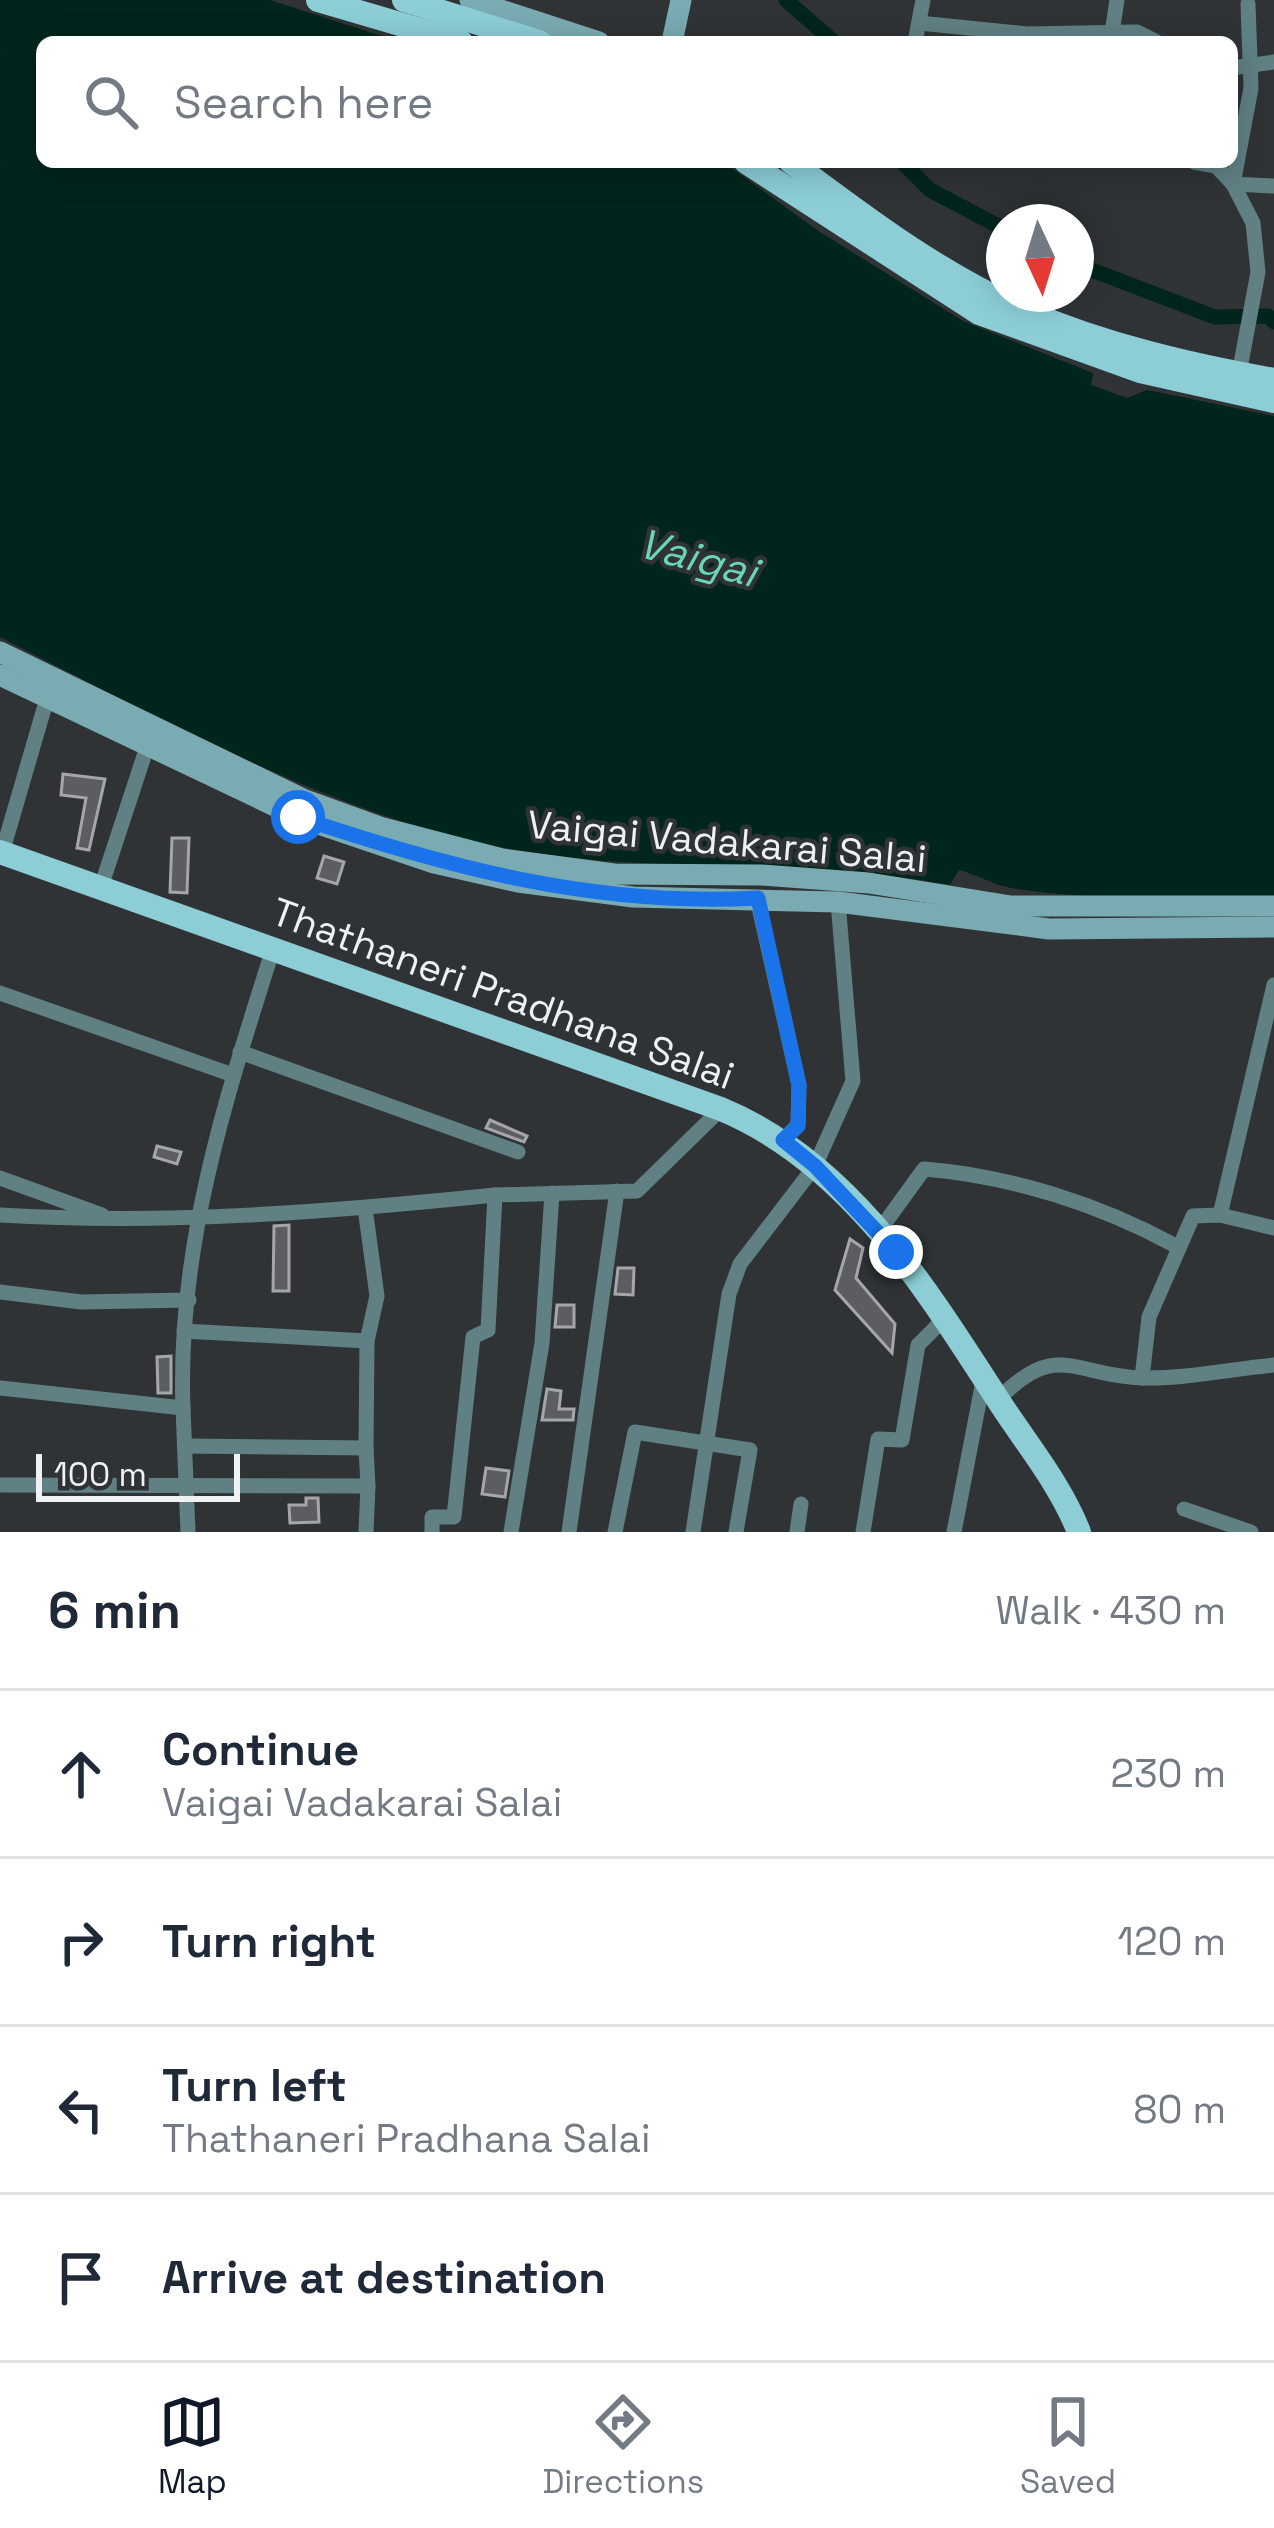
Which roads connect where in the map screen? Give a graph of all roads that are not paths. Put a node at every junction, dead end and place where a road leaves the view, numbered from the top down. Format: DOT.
graph roads {
  1 [pos="319,0"];
  2 [pos="404,0"];
  3 [pos="470,0"];
  4 [pos="681,0"];
  5 [pos="923,0"];
  6 [pos="1117,0"];
  7 [pos="1248,4"];
  8 [pos="920,22"];
  9 [pos="1112,33"];
  10 [pos="441,36"];
  11 [pos="520,36"];
  12 [pos="580,36"];
  13 [pos="673,36"];
  14 [pos="916,36"];
  15 [pos="1145,36"];
  16 [pos="1274,62"];
  17 [pos="1252,66"];
  18 [pos="1238,67"];
  19 [pos="1238,158"];
  20 [pos="755,168"];
  21 [pos="800,168"];
  22 [pos="1218,168"];
  23 [pos="1236,168"];
  24 [pos="1234,184"];
  25 [pos="1274,186"];
  26 [pos="1266,273"];
  27 [pos="1239,374"];
  28 [pos="1274,380"];
  29 [pos="1274,400"];
  30 [pos="0,652"];
  31 [pos="0,674"];
  32 [pos="48,695"];
  33 [pos="148,744"];
  34 [pos="1,853"];
  35 [pos="101,887"];
  36 [pos="758,898"];
  37 [pos="838,902"];
  38 [pos="1274,906"];
  39 [pos="1274,927"];
  40 [pos="272,949"];
  41 [pos="1274,985"];
  42 [pos="0,994"];
  43 [pos="240,1052"];
  44 [pos="233,1075"];
  45 [pos="721,1109"];
  46 [pos="783,1140"];
  47 [pos="518,1152"];
  48 [pos="815,1166"];
  49 [pos="0,1178"];
  50 [pos="617,1192"];
  51 [pos="552,1193"];
  52 [pos="494,1195"];
  53 [pos="365,1208"];
  54 [pos="0,1215"];
  55 [pos="1220,1215"];
  56 [pos="198,1220"];
  57 [pos="121,1222"];
  58 [pos="1274,1228"];
  59 [pos="879,1231"];
  60 [pos="1176,1246"];
  61 [pos="0,1292"];
  62 [pos="189,1300"];
  63 [pos="945,1318"];
  64 [pos="184,1331"];
  65 [pos="368,1341"];
  66 [pos="1274,1365"];
  67 [pos="985,1376"];
  68 [pos="1142,1378"];
  69 [pos="0,1388"];
  70 [pos="998,1400"];
  71 [pos="183,1408"];
  72 [pos="709,1442"];
  73 [pos="184,1446"];
  74 [pos="366,1448"];
  75 [pos="0,1485"];
  76 [pos="368,1486"];
  77 [pos="186,1488"];
  78 [pos="801,1504"];
  79 [pos="1184,1509"];
  80 [pos="188,1532"];
  81 [pos="366,1532"];
  82 [pos="432,1532"];
  83 [pos="511,1532"];
  84 [pos="569,1532"];
  85 [pos="615,1532"];
  86 [pos="693,1532"];
  87 [pos="736,1532"];
  88 [pos="797,1532"];
  89 [pos="863,1532"];
  90 [pos="954,1532"];
  91 [pos="1078,1532"];
  92 [pos="1250,1532"];
  1 -- 10 [label="main road"];
  2 -- 11 [label="main road"];
  3 -- 12 [label="main road"];
  4 -- 13 [label="main road"];
  5 -- 8 [label="street"];
  6 -- 9 [label="street"];
  7 -- 17 [label="street"];
  8 -- 9 [label="street"];
  8 -- 14 [label="street"];
  9 -- 15 [label="street"];
  16 -- 17 [label="street"];
  17 -- 18 [label="street"];
  17 -- 19 [label="street"];
  20 -- 29 [label="main road"];
  21 -- 27 [label="main road"];
  22 -- 24 [label="street"];
  23 -- 24 [label="street"];
  24 -- 25 [label="street"];
  24 -- 26 [label="street"];
  26 -- 27 [label="street"];
  27 -- 28 [label="main road"];
  30 -- 38 [label="main road, Vaigai Vadakarai Salai"];
  31 -- 32 [label="main road, Vaigai Vadakarai Salai"];
  32 -- 33 [label="main road, Vaigai Vadakarai Salai"];
  32 -- 34 [label="street"];
  33 -- 35 [label="street"];
  33 -- 36 [label="main road, Vaigai Vadakarai Salai"];
  34 -- 35 [label="main road, Thathaneri Pradhana Salai"];
  35 -- 40 [label="main road, Thathaneri Pradhana Salai"];
  36 -- 37 [label="main road, Vaigai Vadakarai Salai"];
  36 -- 46 [label="street"];
  37 -- 39 [label="main road, Vaigai Vadakarai Salai"];
  37 -- 48 [label="street"];
  40 -- 43 [label="street"];
  40 -- 45 [label="main road, Thathaneri Pradhana Salai"];
  41 -- 55 [label="street"];
  42 -- 44 [label="street"];
  43 -- 44 [label="street"];
  43 -- 47 [label="street"];
  44 -- 56 [label="street"];
  45 -- 46 [label="main road, Thathaneri Pradhana Salai"];
  45 -- 50 [label="street"];
  46 -- 48 [label="main road, Thathaneri Pradhana Salai"];
  48 -- 59 [label="main road, Thathaneri Pradhana Salai"];
  48 -- 72 [label="street"];
  49 -- 57 [label="street"];
  50 -- 51 [label="street"];
  50 -- 84 [label="street"];
  51 -- 52 [label="street"];
  51 -- 83 [label="street"];
  52 -- 53 [label="street"];
  52 -- 82 [label="street"];
  53 -- 56 [label="street"];
  53 -- 65 [label="street"];
  54 -- 57 [label="street"];
  55 -- 58 [label="street"];
  55 -- 60 [label="street"];
  56 -- 57 [label="street"];
  56 -- 62 [label="street"];
  59 -- 60 [label="street"];
  59 -- 63 [label="main road, Thathaneri Pradhana Salai"];
  60 -- 68 [label="street"];
  61 -- 62 [label="street"];
  62 -- 64 [label="street"];
  63 -- 67 [label="main road, Thathaneri Pradhana Salai"];
  63 -- 89 [label="street"];
  64 -- 65 [label="street"];
  64 -- 71 [label="street"];
  65 -- 74 [label="street"];
  66 -- 68 [label="street"];
  67 -- 70 [label="main road, Thathaneri Pradhana Salai"];
  67 -- 90 [label="street"];
  68 -- 70 [label="street"];
  69 -- 71 [label="street"];
  70 -- 91 [label="main road, Thathaneri Pradhana Salai"];
  71 -- 73 [label="street"];
  72 -- 85 [label="street"];
  72 -- 86 [label="street"];
  72 -- 87 [label="street"];
  73 -- 74 [label="street"];
  73 -- 77 [label="street"];
  74 -- 76 [label="street"];
  75 -- 77 [label="street"];
  76 -- 77 [label="street"];
  76 -- 81 [label="street"];
  77 -- 80 [label="street"];
  78 -- 88 [label="street"];
  79 -- 92 [label="street"];
}
